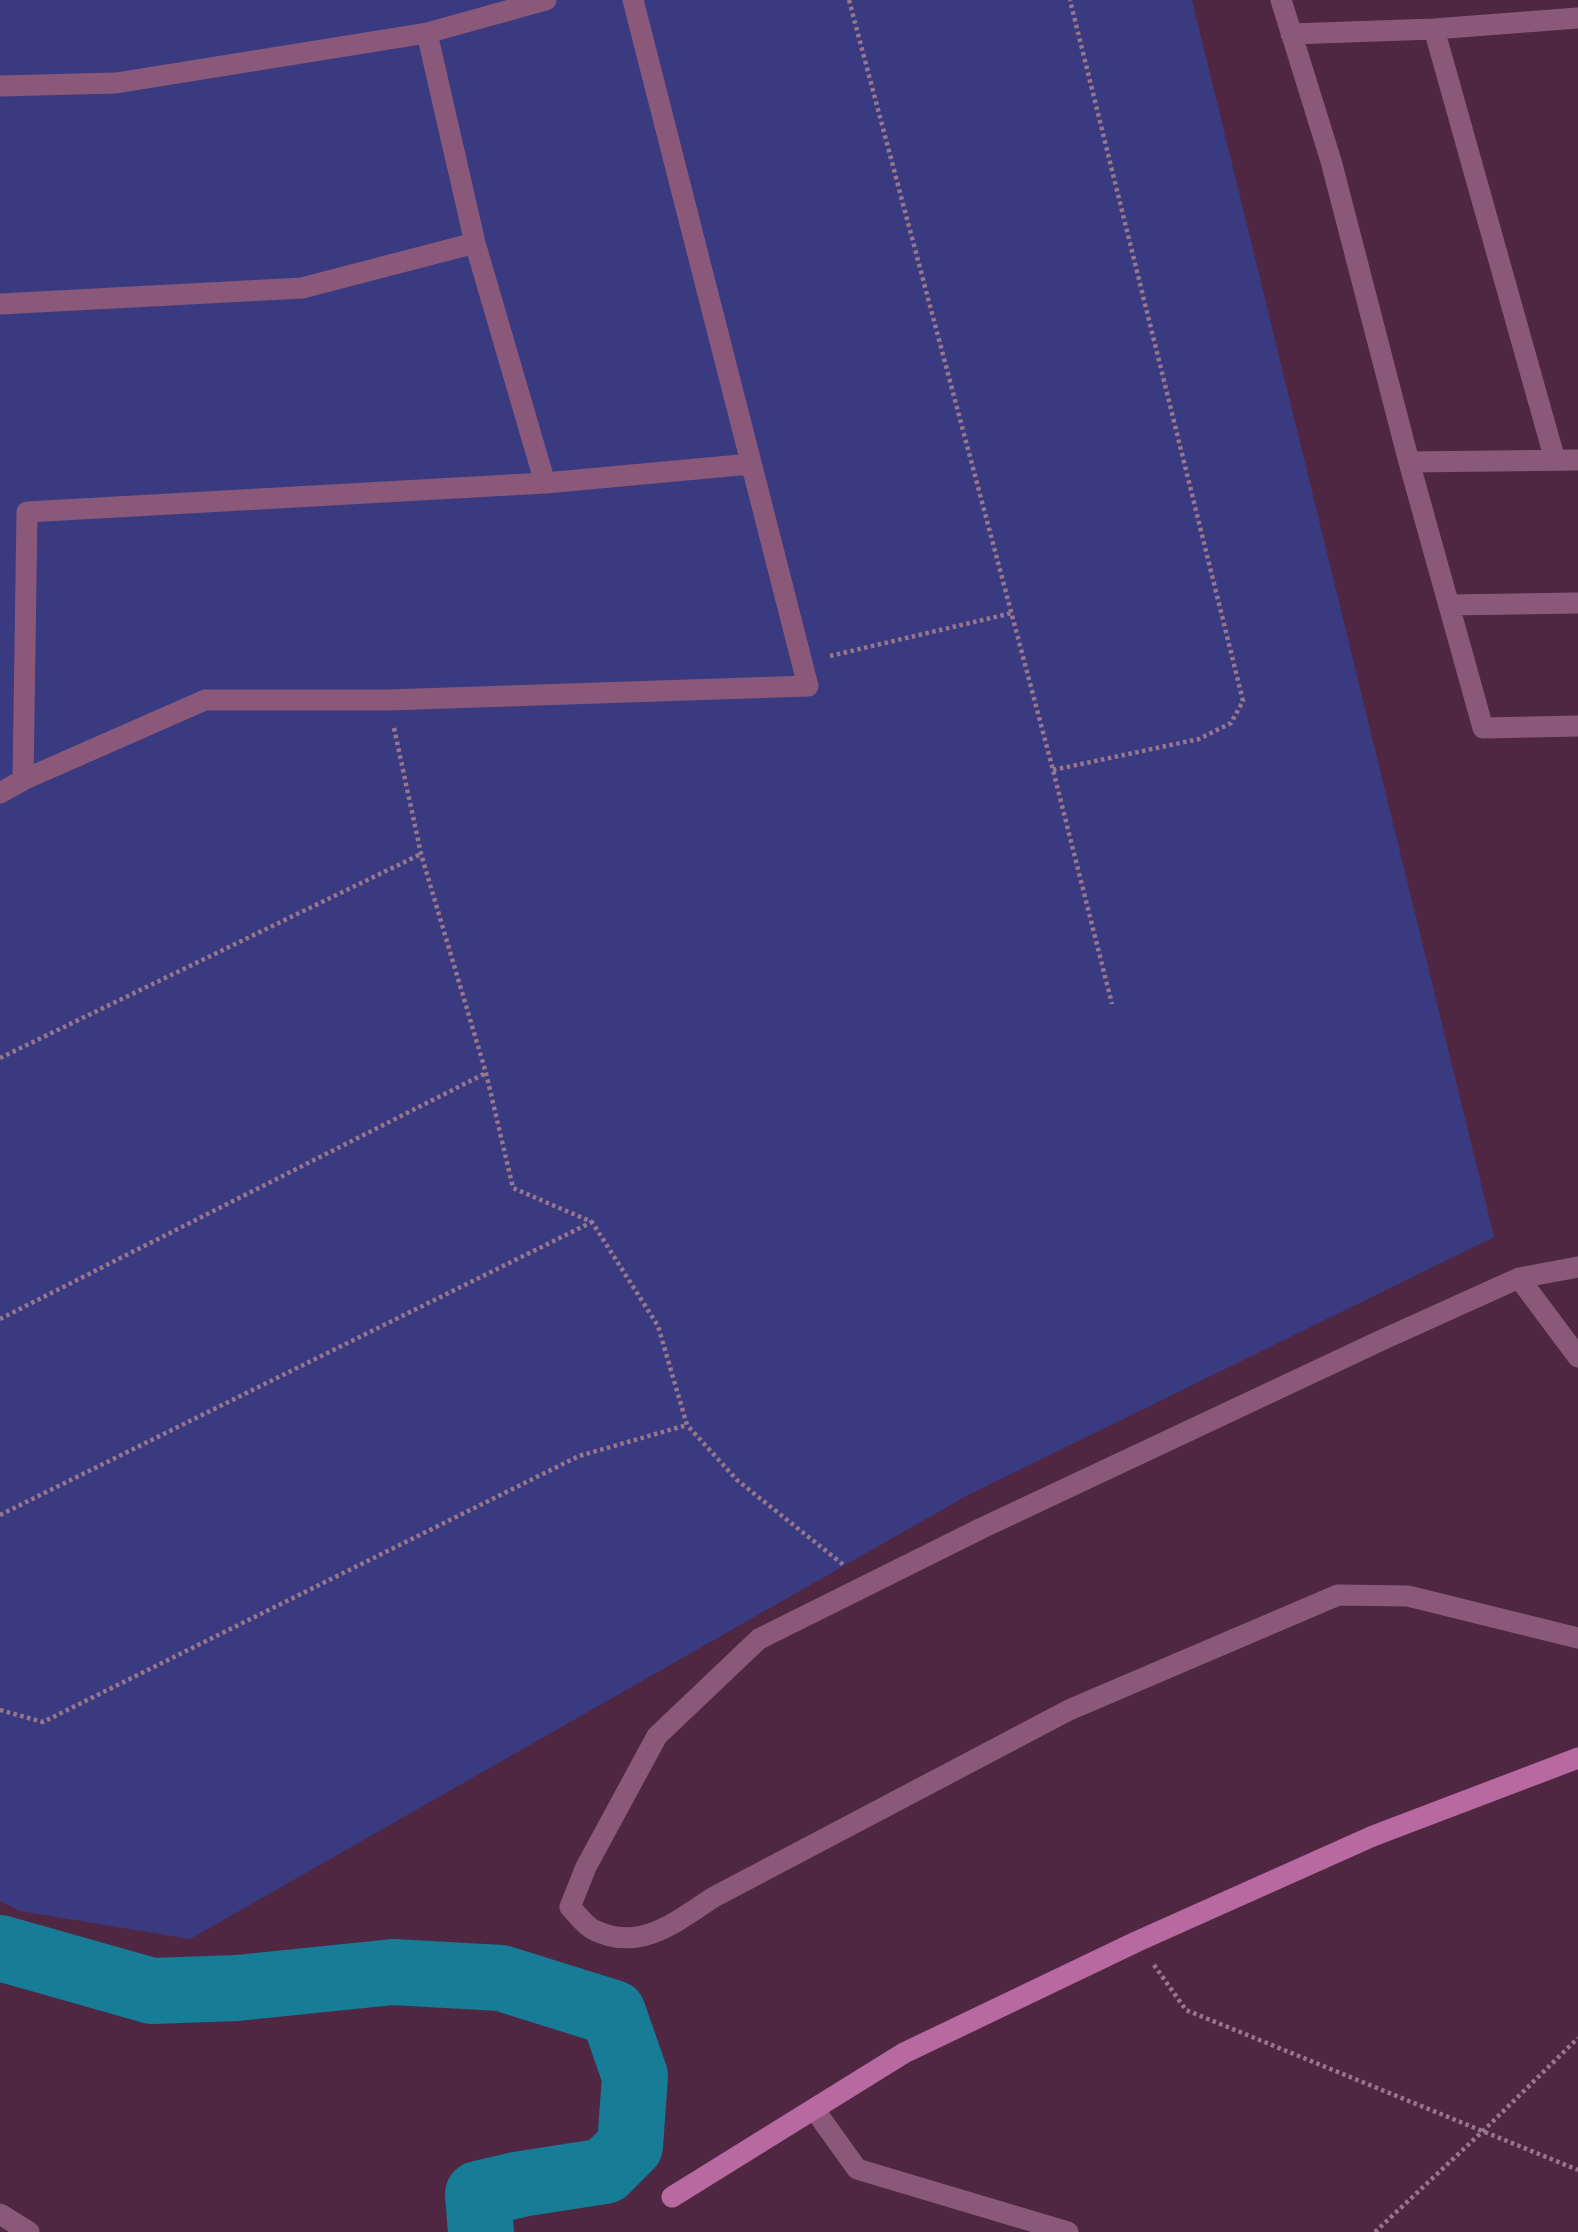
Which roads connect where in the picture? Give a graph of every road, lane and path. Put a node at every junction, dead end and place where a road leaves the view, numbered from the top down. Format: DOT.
graph roads {
  1 [pos="546,0"];
  2 [pos="633,0"];
  3 [pos="849,0"];
  4 [pos="1070,0"];
  5 [pos="1281,0"];
  6 [pos="1578,18"];
  7 [pos="1434,29"];
  8 [pos="427,33"];
  9 [pos="1291,34"];
  10 [pos="0,86"];
  11 [pos="475,243"];
  12 [pos="0,304"];
  13 [pos="1555,460"];
  14 [pos="1578,460"];
  15 [pos="1409,462"];
  16 [pos="751,464"];
  17 [pos="545,483"];
  18 [pos="1578,603"];
  19 [pos="1449,605"];
  20 [pos="1012,613"];
  21 [pos="802,662"];
  22 [pos="388,700"];
  23 [pos="1578,726"];
  24 [pos="1054,770"];
  25 [pos="23,780"];
  26 [pos="0,793"];
  27 [pos="421,854"];
  28 [pos="1112,1004"];
  29 [pos="0,1058"];
  30 [pos="486,1073"];
  31 [pos="592,1222"];
  32 [pos="1578,1267"];
  33 [pos="1519,1278"];
  34 [pos="0,1319"];
  35 [pos="1578,1357"];
  36 [pos="687,1425"];
  37 [pos="0,1515"];
  38 [pos="869,1585"];
  39 [pos="1578,1638"];
  40 [pos="0,1710"];
  41 [pos="1578,1758"];
  42 [pos="1138,1941"];
  43 [pos="1578,2038"];
  44 [pos="814,2109"];
  45 [pos="1483,2131"];
  46 [pos="1578,2170"];
  47 [pos="672,2197"];
  48 [pos="0,2214"];
  49 [pos="29,2232"];
  50 [pos="1069,2232"];
  51 [pos="1375,2232"];
  1 -- 8 [label="street"];
  2 -- 16 [label="street"];
  3 -- 20 [label="path"];
  4 -- 24 [label="path"];
  5 -- 9 [label="street"];
  6 -- 7 [label="street"];
  7 -- 9 [label="street"];
  7 -- 13 [label="street"];
  8 -- 10 [label="street"];
  8 -- 11 [label="street"];
  9 -- 15 [label="street"];
  11 -- 12 [label="street"];
  11 -- 17 [label="street"];
  13 -- 14 [label="street"];
  13 -- 15 [label="street"];
  15 -- 19 [label="street"];
  16 -- 17 [label="street"];
  16 -- 21 [label="street"];
  17 -- 25 [label="street"];
  18 -- 19 [label="street"];
  19 -- 23 [label="street"];
  20 -- 21 [label="path"];
  20 -- 24 [label="path"];
  21 -- 22 [label="street"];
  22 -- 25 [label="street"];
  22 -- 27 [label="path"];
  24 -- 28 [label="path"];
  25 -- 26 [label="street"];
  27 -- 29 [label="path"];
  27 -- 30 [label="path"];
  30 -- 31 [label="path"];
  30 -- 34 [label="path"];
  31 -- 36 [label="path"];
  31 -- 37 [label="path"];
  32 -- 33 [label="street"];
  33 -- 35 [label="street"];
  33 -- 38 [label="street"];
  36 -- 38 [label="path"];
  36 -- 40 [label="path"];
  38 -- 39 [label="street"];
  41 -- 42 [label="street"];
  42 -- 44 [label="street"];
  42 -- 45 [label="path"];
  43 -- 45 [label="path"];
  44 -- 47 [label="street"];
  44 -- 50 [label="street"];
  45 -- 46 [label="path"];
  45 -- 51 [label="path"];
  48 -- 49 [label="street"];
}
